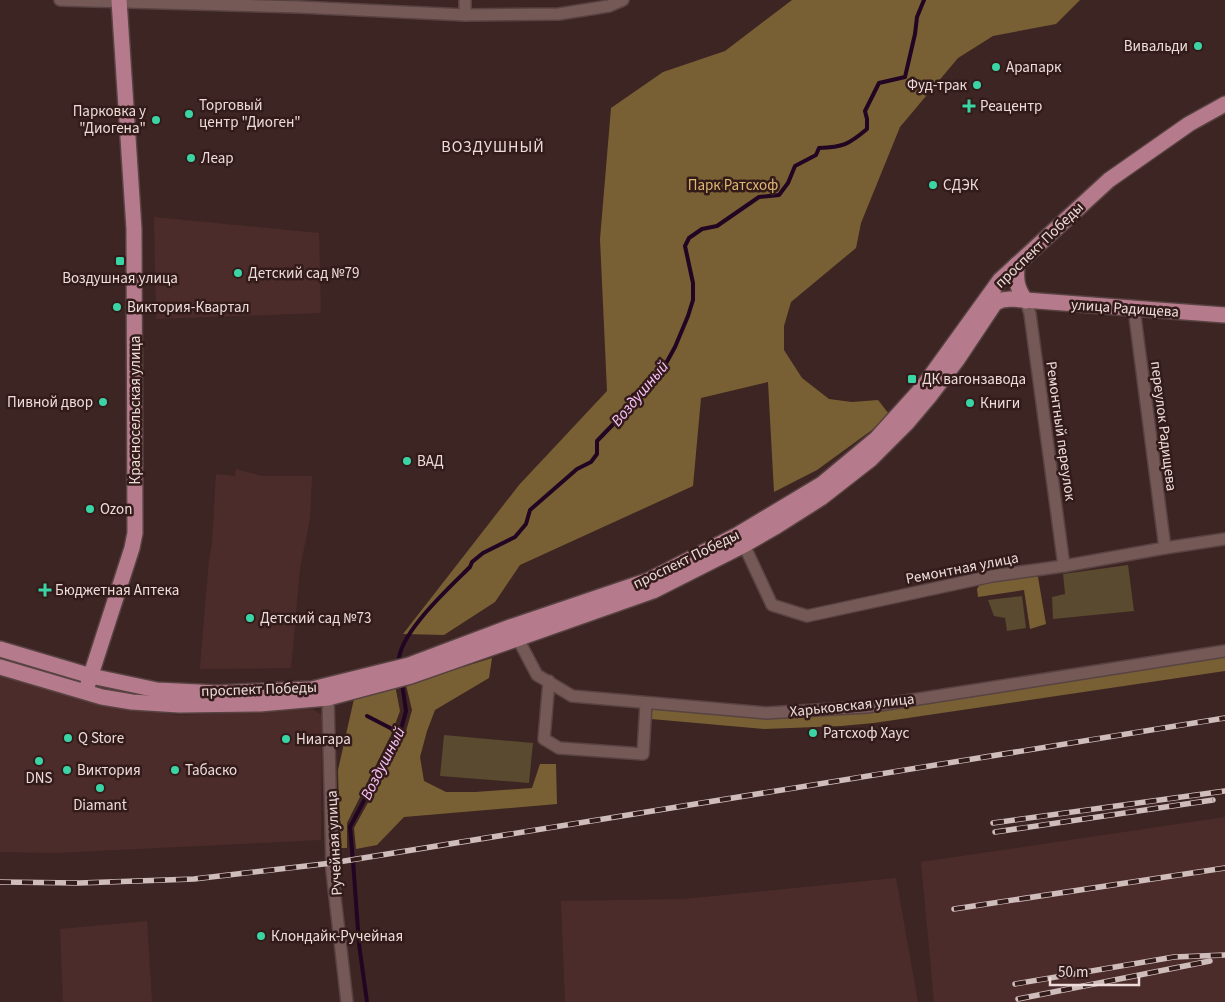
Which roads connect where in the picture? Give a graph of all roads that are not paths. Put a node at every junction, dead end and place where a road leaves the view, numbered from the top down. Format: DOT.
graph roads {
  1 [pos="60,0"];
  2 [pos="465,0"];
  3 [pos="623,0"];
  4 [pos="119,1"];
  5 [pos="299,4"];
  6 [pos="465,15"];
  7 [pos="1225,104"];
  8 [pos="1017,264"];
  9 [pos="1026,301"];
  10 [pos="991,309"];
  11 [pos="1134,309"];
  12 [pos="1225,315"];
  13 [pos="1225,539"];
  14 [pos="744,545"];
  15 [pos="1165,548"];
  16 [pos="1064,566"];
  17 [pos="516,633"];
  18 [pos="0,649"];
  19 [pos="1225,651"];
  20 [pos="0,667"];
  21 [pos="91,676"];
  22 [pos="549,681"];
  23 [pos="330,691"];
  24 [pos="85,693"];
  25 [pos="646,704"];
  26 [pos="347,1002"];
  1 -- 4 [label="street"];
  2 -- 6 [label="street"];
  3 -- 6 [label="street"];
  4 -- 5 [label="street"];
  4 -- 21 [label="main road, Красносельская улица"];
  5 -- 6 [label="street"];
  7 -- 8 [label="main road, проспект Победы"];
  8 -- 9 [label="main road"];
  8 -- 17 [label="main road, проспект Победы"];
  9 -- 10 [label="main road, улица Радищева"];
  9 -- 11 [label="main road, улица Радищева"];
  9 -- 16 [label="street, Ремонтный переулок"];
  10 -- 14 [label="main road, проспект Победы"];
  11 -- 12 [label="main road, улица Радищева"];
  11 -- 15 [label="street, переулок Радищева"];
  13 -- 15 [label="street, Ремонтная улица"];
  14 -- 16 [label="street, Ремонтная улица"];
  14 -- 17 [label="main road, проспект Победы"];
  15 -- 16 [label="street, Ремонтная улица"];
  17 -- 22 [label="street, Харьковская улица"];
  17 -- 23 [label="main road, проспект Победы"];
  18 -- 21 [label="main road, проспект Победы"];
  19 -- 25 [label="street, Харьковская улица"];
  20 -- 24 [label="main road, проспект Победы"];
  21 -- 23 [label="main road, проспект Победы"];
  21 -- 24 [label="main road, Красносельская улица"];
  22 -- 25 [label="street, Харьковская улица"];
  22 -- 25 [label="street"];
  23 -- 24 [label="main road, проспект Победы"];
  23 -- 26 [label="street, Ручейная улица"];
}
